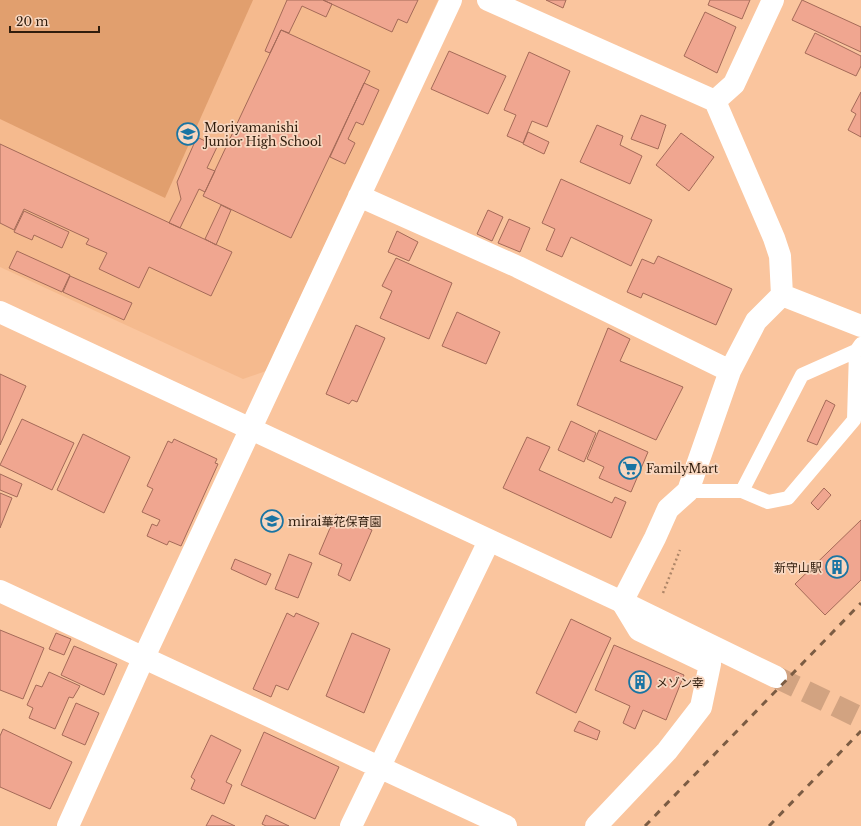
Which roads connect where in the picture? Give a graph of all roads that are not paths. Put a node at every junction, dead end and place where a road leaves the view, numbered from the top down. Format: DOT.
graph roads {
  1 [pos="451,0"];
  2 [pos="488,0"];
  3 [pos="773,0"];
  4 [pos="715,101"];
  5 [pos="359,196"];
  6 [pos="782,295"];
  7 [pos="0,312"];
  8 [pos="861,326"];
  9 [pos="859,347"];
  10 [pos="730,371"];
  11 [pos="251,430"];
  12 [pos="688,491"];
  13 [pos="742,491"];
  14 [pos="489,540"];
  15 [pos="0,591"];
  16 [pos="622,602"];
  17 [pos="144,657"];
  18 [pos="776,677"];
  19 [pos="378,768"];
  20 [pos="68,826"];
  21 [pos="351,826"];
  22 [pos="506,826"];
  23 [pos="596,826"];
  1 -- 5 [label="street"];
  2 -- 4 [label="street"];
  3 -- 4 [label="street"];
  4 -- 6 [label="street"];
  5 -- 10 [label="street"];
  5 -- 11 [label="street"];
  6 -- 8 [label="street"];
  6 -- 10 [label="street"];
  7 -- 11 [label="street"];
  9 -- 13 [label="lane"];
  9 -- 13 [label="lane"];
  10 -- 12 [label="street"];
  11 -- 14 [label="street"];
  11 -- 17 [label="street"];
  12 -- 13 [label="lane"];
  12 -- 16 [label="street"];
  14 -- 16 [label="street"];
  14 -- 19 [label="street"];
  15 -- 17 [label="street"];
  16 -- 18 [label="street"];
  16 -- 23 [label="street"];
  17 -- 19 [label="street"];
  17 -- 20 [label="street"];
  19 -- 21 [label="street"];
  19 -- 22 [label="street"];
}
